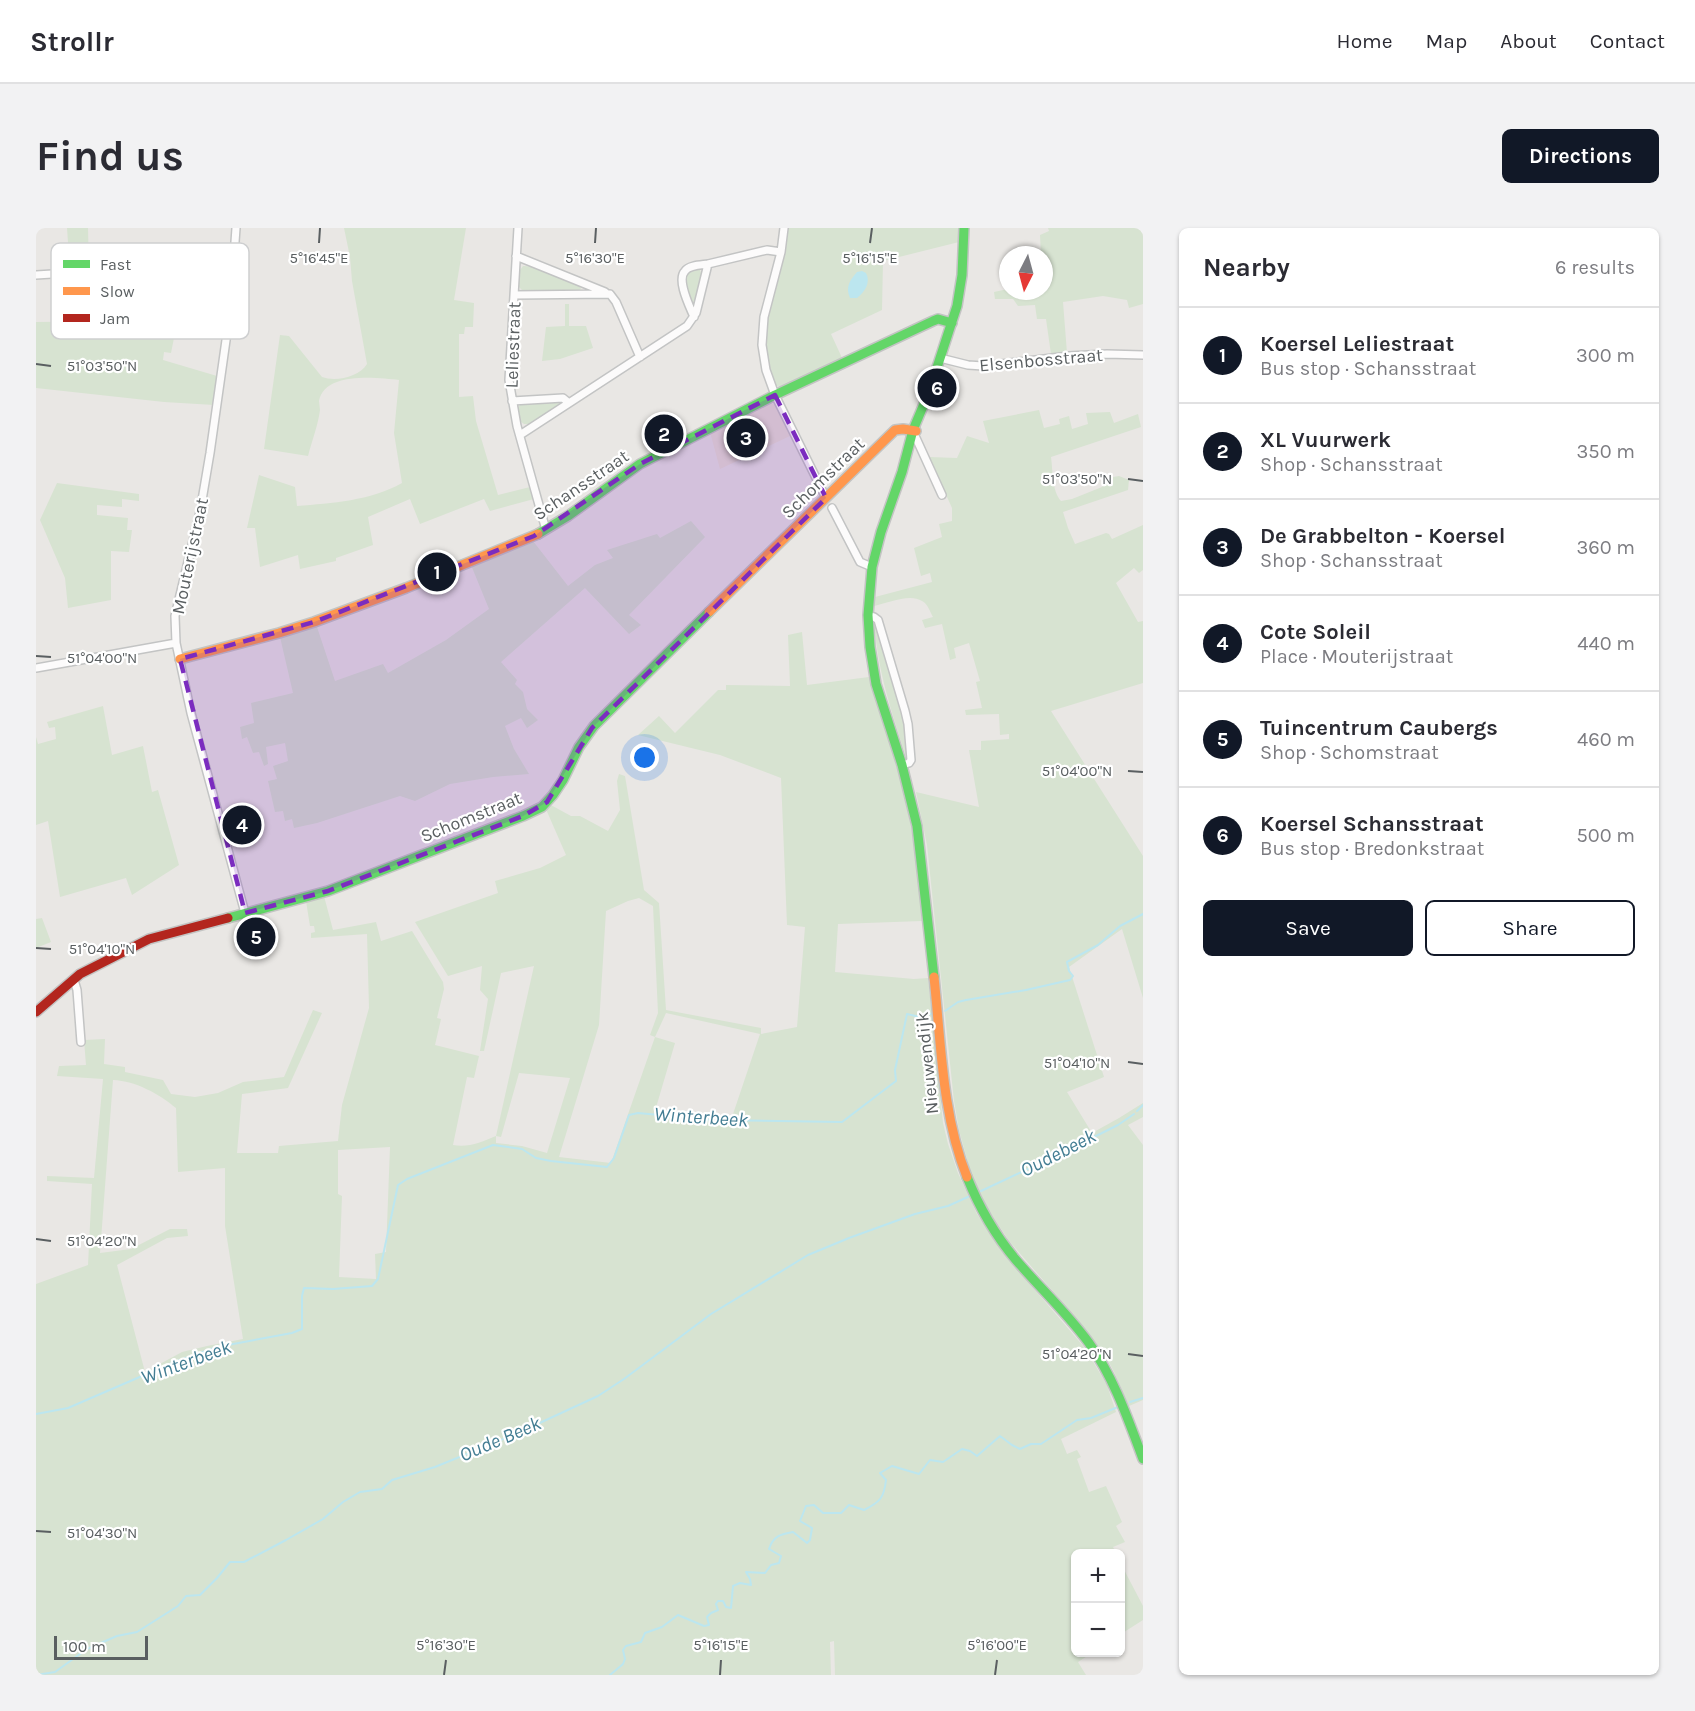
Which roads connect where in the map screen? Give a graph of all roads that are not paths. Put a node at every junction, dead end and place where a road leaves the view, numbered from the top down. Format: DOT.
graph roads {
  1 [pos="236,228"];
  2 [pos="518,228"];
  3 [pos="784,228"];
  4 [pos="964,228"];
  5 [pos="235,243"];
  6 [pos="781,252"];
  7 [pos="516,256"];
  8 [pos="708,264"];
  9 [pos="51,274"];
  10 [pos="36,275"];
  11 [pos="610,294"];
  12 [pos="514,295"];
  13 [pos="694,317"];
  14 [pos="952,323"];
  15 [pos="226,339"];
  16 [pos="1143,355"];
  17 [pos="639,357"];
  18 [pos="940,358"];
  19 [pos="775,395"];
  20 [pos="512,401"];
  21 [pos="569,403"];
  22 [pos="916,433"];
  23 [pos="520,435"];
  24 [pos="942,495"];
  25 [pos="826,498"];
  26 [pos="832,508"];
  27 [pos="546,530"];
  28 [pos="872,567"];
  29 [pos="868,615"];
  30 [pos="176,642"];
  31 [pos="180,659"];
  32 [pos="36,668"];
  33 [pos="902,765"];
  34 [pos="244,913"];
  35 [pos="74,980"];
  36 [pos="36,1012"];
  37 [pos="81,1042"];
  38 [pos="1143,1459"];
  1 -- 5 [label="street, Mouterijstraat"];
  2 -- 7 [label="street, Leliestraat"];
  3 -- 6 [label="street"];
  4 -- 14 [label="street, Nieuwendijk"];
  6 -- 8 [label="street"];
  6 -- 19 [label="street"];
  7 -- 11 [label="street"];
  7 -- 12 [label="street, Leliestraat"];
  8 -- 13 [label="street"];
  8 -- 13 [label="street"];
  9 -- 10 [label="street"];
  11 -- 12 [label="street"];
  11 -- 17 [label="street"];
  12 -- 20 [label="street, Leliestraat"];
  13 -- 17 [label="street"];
  14 -- 18 [label="street, Nieuwendijk"];
  14 -- 19 [label="street, Schansstraat"];
  15 -- 30 [label="street, Mouterijstraat"];
  16 -- 18 [label="street, Elsenbosstraat"];
  17 -- 21 [label="street"];
  18 -- 22 [label="street, Nieuwendijk"];
  19 -- 25 [label="street"];
  19 -- 27 [label="street, Schansstraat"];
  20 -- 21 [label="street"];
  20 -- 23 [label="street, Leliestraat"];
  21 -- 23 [label="street"];
  22 -- 24 [label="street"];
  22 -- 25 [label="street, Schomstraat"];
  22 -- 28 [label="street, Nieuwendijk"];
  23 -- 27 [label="street, Leliestraat"];
  25 -- 34 [label="street, Schomstraat"];
  26 -- 28 [label="street"];
  27 -- 31 [label="street, Schansstraat"];
  28 -- 29 [label="street, Nieuwendijk"];
  29 -- 33 [label="street, Nieuwendijk"];
  29 -- 33 [label="street"];
  30 -- 31 [label="street, Mouterijstraat"];
  30 -- 32 [label="street"];
  31 -- 34 [label="street, Mouterijstraat"];
  33 -- 38 [label="street, Nieuwendijk"];
  34 -- 35 [label="street, Schomstraat"];
  35 -- 36 [label="street, Schomstraat"];
  35 -- 37 [label="street"];
}
